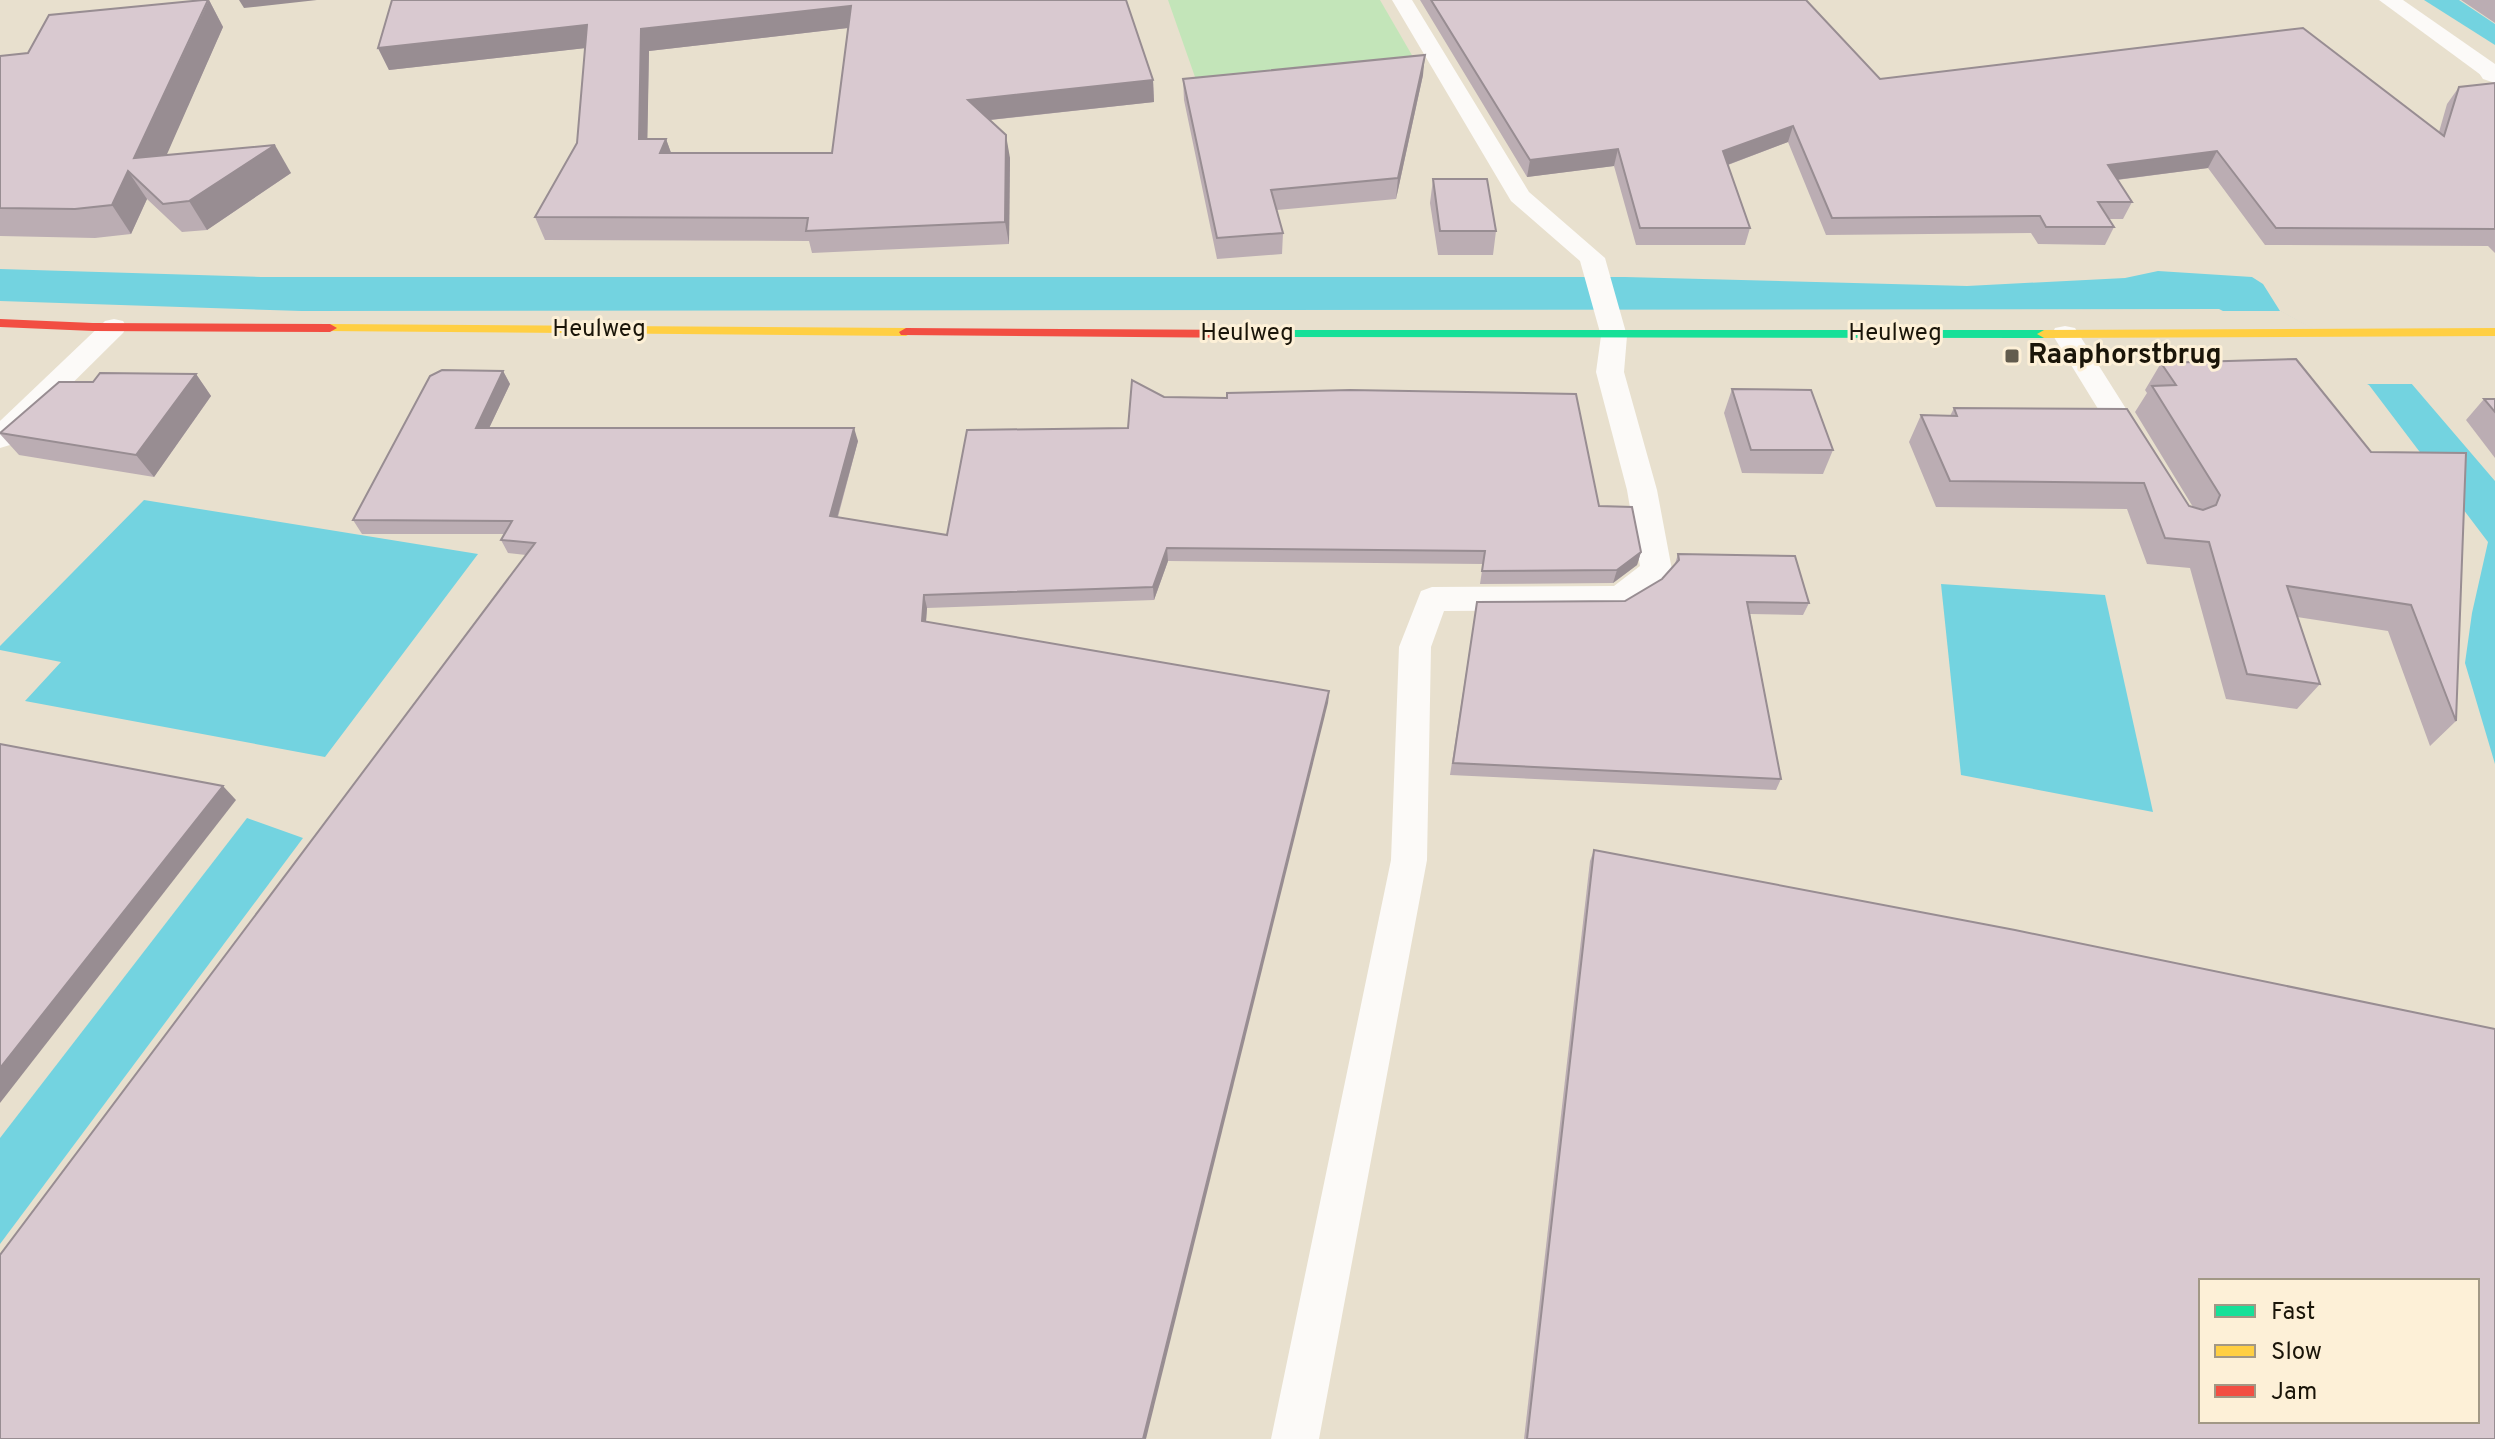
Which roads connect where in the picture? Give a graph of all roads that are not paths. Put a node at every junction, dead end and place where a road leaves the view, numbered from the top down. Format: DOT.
graph roads {
  1 [pos="1402,0"];
  2 [pos="2389,0"];
  3 [pos="2494,74"];
  4 [pos="0,323"];
  5 [pos="114,327"];
  6 [pos="2495,332"];
  7 [pos="2065,334"];
  8 [pos="1614,336"];
  9 [pos="0,438"];
  10 [pos="2151,471"];
  11 [pos="1295,1439"];
  1 -- 8 [label="lane"];
  2 -- 3 [label="lane"];
  4 -- 5 [label="main road, Heulweg"];
  5 -- 8 [label="main road, Heulweg"];
  5 -- 9 [label="lane"];
  6 -- 7 [label="main road, Heulweg"];
  7 -- 8 [label="main road, Heulweg"];
  7 -- 10 [label="lane"];
  8 -- 11 [label="lane"];
}
